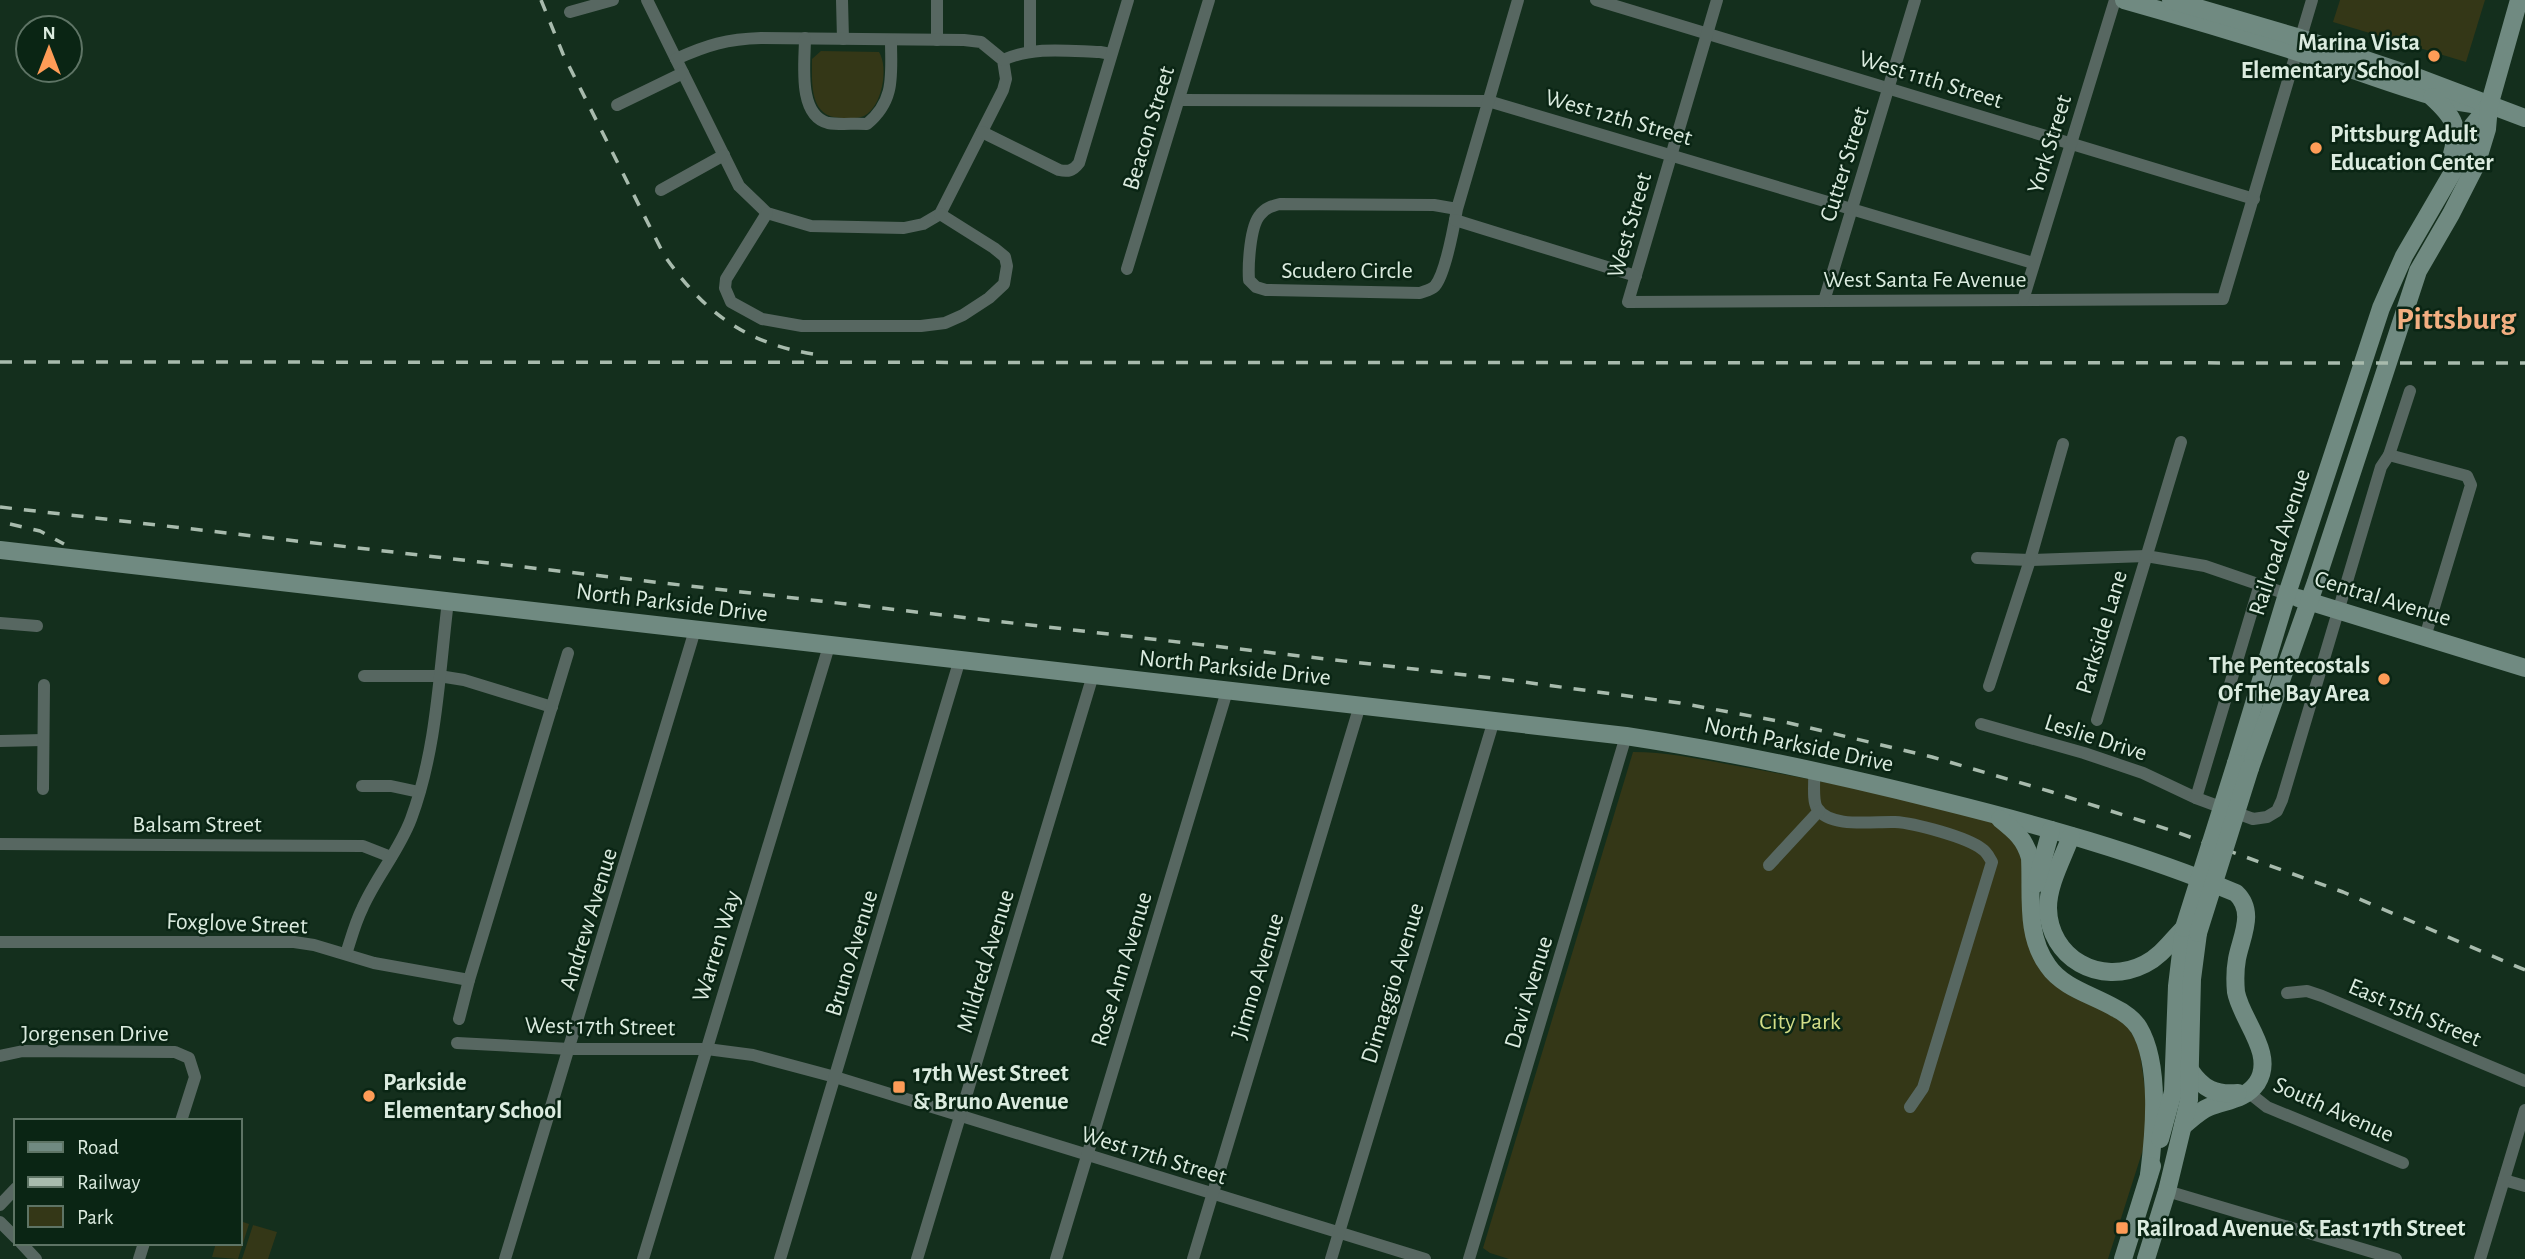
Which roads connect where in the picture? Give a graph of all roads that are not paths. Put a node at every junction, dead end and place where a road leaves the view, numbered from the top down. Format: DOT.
graph roads {
  1 [pos="613,0"];
  2 [pos="646,0"];
  3 [pos="842,0"];
  4 [pos="937,0"];
  5 [pos="1030,0"];
  6 [pos="1128,0"];
  7 [pos="1209,0"];
  8 [pos="1518,0"];
  9 [pos="1596,0"];
  10 [pos="1717,0"];
  11 [pos="1915,0"];
  12 [pos="2115,0"];
  13 [pos="2124,0"];
  14 [pos="2171,0"];
  15 [pos="2312,0"];
  16 [pos="2519,0"];
  17 [pos="570,12"];
  18 [pos="1707,34"];
  19 [pos="805,38"];
  20 [pos="843,39"];
  21 [pos="891,40"];
  22 [pos="937,40"];
  23 [pos="2298,45"];
  24 [pos="1030,51"];
  25 [pos="1111,54"];
  26 [pos="676,59"];
  27 [pos="1003,60"];
  28 [pos="683,73"];
  29 [pos="1889,88"];
  30 [pos="2430,95"];
  31 [pos="1179,100"];
  32 [pos="1488,101"];
  33 [pos="617,105"];
  34 [pos="2489,106"];
  35 [pos="2525,118"];
  36 [pos="982,132"];
  37 [pos="2071,142"];
  38 [pos="724,155"];
  39 [pos="1672,155"];
  40 [pos="661,190"];
  41 [pos="2439,192"];
  42 [pos="2254,199"];
  43 [pos="1852,209"];
  44 [pos="767,213"];
  45 [pos="940,214"];
  46 [pos="1456,215"];
  47 [pos="2034,263"];
  48 [pos="1127,269"];
  49 [pos="1636,276"];
  50 [pos="1824,300"];
  51 [pos="2023,300"];
  52 [pos="1628,302"];
  53 [pos="2410,391"];
  54 [pos="2181,442"];
  55 [pos="2063,444"];
  56 [pos="2389,455"];
  57 [pos="0,550"];
  58 [pos="2146,556"];
  59 [pos="1977,558"];
  60 [pos="2030,560"];
  61 [pos="2260,584"];
  62 [pos="2287,594"];
  63 [pos="448,601"];
  64 [pos="2308,601"];
  65 [pos="2339,610"];
  66 [pos="0,623"];
  67 [pos="37,626"];
  68 [pos="695,630"];
  69 [pos="2424,637"];
  70 [pos="829,646"];
  71 [pos="568,653"];
  72 [pos="960,659"];
  73 [pos="2525,668"];
  74 [pos="1093,675"];
  75 [pos="364,676"];
  76 [pos="439,676"];
  77 [pos="44,685"];
  78 [pos="1989,686"];
  79 [pos="1227,691"];
  80 [pos="1360,705"];
  81 [pos="551,707"];
  82 [pos="1494,720"];
  83 [pos="2097,720"];
  84 [pos="1981,724"];
  85 [pos="1626,736"];
  86 [pos="43,740"];
  87 [pos="0,741"];
  88 [pos="2243,766"];
  89 [pos="1814,771"];
  90 [pos="362,786"];
  91 [pos="43,789"];
  92 [pos="419,792"];
  93 [pos="2196,798"];
  94 [pos="1819,811"];
  95 [pos="1992,813"];
  96 [pos="2051,830"];
  97 [pos="2071,836"];
  98 [pos="0,844"];
  99 [pos="391,857"];
  100 [pos="1769,864"];
  101 [pos="2032,898"];
  102 [pos="2191,930"];
  103 [pos="0,942"];
  104 [pos="346,954"];
  105 [pos="468,980"];
  106 [pos="2287,993"];
  107 [pos="459,1019"];
  108 [pos="457,1042"];
  109 [pos="570,1049"];
  110 [pos="707,1049"];
  111 [pos="0,1056"];
  112 [pos="2190,1070"];
  113 [pos="835,1077"];
  114 [pos="2525,1081"];
  115 [pos="2248,1092"];
  116 [pos="1910,1107"];
  117 [pos="2525,1110"];
  118 [pos="960,1117"];
  119 [pos="182,1119"];
  120 [pos="2183,1126"];
  121 [pos="1087,1156"];
  122 [pos="2403,1163"];
  123 [pos="2149,1175"];
  124 [pos="2504,1180"];
  125 [pos="2525,1186"];
  126 [pos="14,1190"];
  127 [pos="2167,1191"];
  128 [pos="1212,1195"];
  129 [pos="0,1205"];
  130 [pos="0,1222"];
  131 [pos="1339,1232"];
  132 [pos="14,1236"];
  133 [pos="23,1245"];
  134 [pos="36,1259"];
  135 [pos="505,1259"];
  136 [pos="643,1259"];
  137 [pos="780,1259"];
  138 [pos="917,1259"];
  139 [pos="1056,1259"];
  140 [pos="1193,1259"];
  141 [pos="1331,1259"];
  142 [pos="1425,1259"];
  143 [pos="1469,1259"];
  144 [pos="2123,1259"];
  145 [pos="2146,1259"];
  146 [pos="2396,1259"];
  147 [pos="2480,1259"];
  1 -- 17 [label="street"];
  2 -- 26 [label="street"];
  3 -- 20 [label="street"];
  4 -- 22 [label="street"];
  5 -- 24 [label="street"];
  6 -- 25 [label="street"];
  7 -- 31 [label="street, Beacon Street"];
  8 -- 32 [label="street"];
  9 -- 18 [label="street, West 11th Street"];
  10 -- 18 [label="street, West Street"];
  11 -- 29 [label="street, Cutter Street"];
  12 -- 37 [label="street, York Street"];
  13 -- 23 [label="main road"];
  14 -- 23 [label="main road"];
  15 -- 23 [label="street"];
  16 -- 34 [label="main road, Railroad Avenue"];
  18 -- 29 [label="street, West 11th Street"];
  18 -- 39 [label="street, West Street"];
  19 -- 20 [label="street"];
  19 -- 21 [label="street"];
  19 -- 26 [label="street"];
  20 -- 21 [label="street"];
  21 -- 22 [label="street"];
  22 -- 27 [label="street"];
  23 -- 30 [label="main road"];
  23 -- 34 [label="main road"];
  23 -- 42 [label="street"];
  24 -- 25 [label="street"];
  24 -- 27 [label="street"];
  25 -- 36 [label="street"];
  26 -- 28 [label="street"];
  27 -- 36 [label="street"];
  28 -- 33 [label="street"];
  28 -- 38 [label="street"];
  29 -- 37 [label="street, West 11th Street"];
  29 -- 43 [label="street, Cutter Street"];
  30 -- 34 [label="main road"];
  30 -- 41 [label="main road"];
  31 -- 32 [label="street, West 12th Street"];
  31 -- 48 [label="street, Beacon Street"];
  32 -- 39 [label="street, West 12th Street"];
  32 -- 46 [label="street"];
  34 -- 35 [label="main road"];
  34 -- 41 [label="main road, Railroad Avenue"];
  34 -- 64 [label="main road, Railroad Avenue"];
  36 -- 45 [label="street"];
  37 -- 42 [label="street, West 11th Street"];
  37 -- 47 [label="street, York Street"];
  38 -- 40 [label="street"];
  38 -- 44 [label="street"];
  39 -- 43 [label="street, West 12th Street"];
  39 -- 49 [label="street, West Street"];
  41 -- 62 [label="main road, Railroad Avenue"];
  42 -- 51 [label="street, West Santa Fe Avenue"];
  43 -- 47 [label="street, West 12th Street"];
  43 -- 50 [label="street, Cutter Street"];
  44 -- 45 [label="street"];
  44 -- 45 [label="street"];
  46 -- 46 [label="street, Scudero Circle"];
  46 -- 49 [label="street"];
  47 -- 51 [label="street, York Street"];
  49 -- 52 [label="street, West Street"];
  50 -- 51 [label="street, West Santa Fe Avenue"];
  50 -- 52 [label="street, West Santa Fe Avenue"];
  53 -- 56 [label="street"];
  54 -- 58 [label="street, Parkside Lane"];
  55 -- 60 [label="street"];
  56 -- 65 [label="street"];
  56 -- 69 [label="street"];
  57 -- 63 [label="main road, North Parkside Drive"];
  58 -- 60 [label="street, Central Avenue"];
  58 -- 61 [label="street, Central Avenue"];
  58 -- 83 [label="street, Parkside Lane"];
  59 -- 60 [label="street, Central Avenue"];
  60 -- 78 [label="street"];
  61 -- 62 [label="street, Central Avenue"];
  61 -- 93 [label="street"];
  62 -- 64 [label="main road, Central Avenue"];
  62 -- 88 [label="main road, Railroad Avenue"];
  63 -- 68 [label="main road, North Parkside Drive"];
  63 -- 76 [label="street"];
  64 -- 65 [label="main road, Central Avenue"];
  64 -- 88 [label="main road, Railroad Avenue"];
  65 -- 69 [label="main road, Central Avenue"];
  65 -- 93 [label="street, Leslie Drive"];
  66 -- 67 [label="street"];
  68 -- 70 [label="main road, North Parkside Drive"];
  68 -- 109 [label="street, Andrew Avenue"];
  69 -- 73 [label="main road, Central Avenue"];
  70 -- 72 [label="main road, North Parkside Drive"];
  70 -- 110 [label="street, Warren Way"];
  71 -- 81 [label="street"];
  72 -- 74 [label="main road, North Parkside Drive"];
  72 -- 113 [label="street, Bruno Avenue"];
  74 -- 79 [label="main road, North Parkside Drive"];
  74 -- 118 [label="street, Mildred Avenue"];
  75 -- 76 [label="street"];
  76 -- 81 [label="street"];
  76 -- 92 [label="street"];
  77 -- 86 [label="street"];
  79 -- 80 [label="main road, North Parkside Drive"];
  79 -- 121 [label="street, Rose Ann Avenue"];
  80 -- 82 [label="main road, North Parkside Drive"];
  80 -- 128 [label="street, Jimno Avenue"];
  81 -- 105 [label="street"];
  82 -- 85 [label="main road, North Parkside Drive"];
  82 -- 131 [label="street, Dimaggio Avenue"];
  84 -- 93 [label="street, Leslie Drive"];
  85 -- 89 [label="main road, North Parkside Drive"];
  85 -- 143 [label="street, Davi Avenue"];
  86 -- 87 [label="street"];
  86 -- 91 [label="street"];
  88 -- 102 [label="main road, Railroad Avenue, bridge"];
  89 -- 94 [label="street"];
  89 -- 95 [label="main road, North Parkside Drive"];
  90 -- 92 [label="street"];
  92 -- 99 [label="street"];
  94 -- 100 [label="street"];
  94 -- 116 [label="street"];
  95 -- 96 [label="main road, North Parkside Drive"];
  95 -- 101 [label="main road"];
  96 -- 97 [label="main road, North Parkside Drive"];
  96 -- 101 [label="main road"];
  97 -- 102 [label="main road"];
  97 -- 115 [label="main road, North Parkside Drive"];
  98 -- 99 [label="street, Balsam Street"];
  99 -- 104 [label="street"];
  101 -- 123 [label="main road"];
  102 -- 112 [label="main road, Railroad Avenue"];
  102 -- 123 [label="main road, Railroad Avenue"];
  103 -- 104 [label="street, Foxglove Street"];
  104 -- 105 [label="street, Foxglove Street"];
  105 -- 107 [label="street"];
  106 -- 114 [label="street, East 15th Street"];
  108 -- 109 [label="street, West 17th Street"];
  109 -- 110 [label="street, West 17th Street"];
  109 -- 135 [label="street, Andrew Avenue"];
  110 -- 113 [label="street, West 17th Street"];
  110 -- 136 [label="street, Warren Way"];
  111 -- 119 [label="street, Jorgensen Drive"];
  112 -- 115 [label="main road"];
  112 -- 120 [label="main road, Railroad Avenue"];
  113 -- 118 [label="street, West 17th Street"];
  113 -- 137 [label="street, Bruno Avenue"];
  115 -- 120 [label="main road"];
  115 -- 122 [label="street, South Avenue"];
  117 -- 124 [label="street"];
  118 -- 121 [label="street, West 17th Street"];
  118 -- 138 [label="street, Mildred Avenue"];
  120 -- 127 [label="main road, Railroad Avenue"];
  121 -- 128 [label="street, West 17th Street"];
  121 -- 139 [label="street, Rose Ann Avenue"];
  123 -- 144 [label="main road, Railroad Avenue"];
  124 -- 125 [label="street"];
  124 -- 147 [label="street"];
  126 -- 129 [label="street"];
  127 -- 145 [label="main road, Railroad Avenue"];
  127 -- 146 [label="street"];
  128 -- 131 [label="street, West 17th Street"];
  128 -- 140 [label="street, Jimno Avenue"];
  130 -- 132 [label="street"];
  131 -- 141 [label="street, Dimaggio Avenue"];
  131 -- 142 [label="street, West 17th Street"];
  133 -- 134 [label="street"];
}
